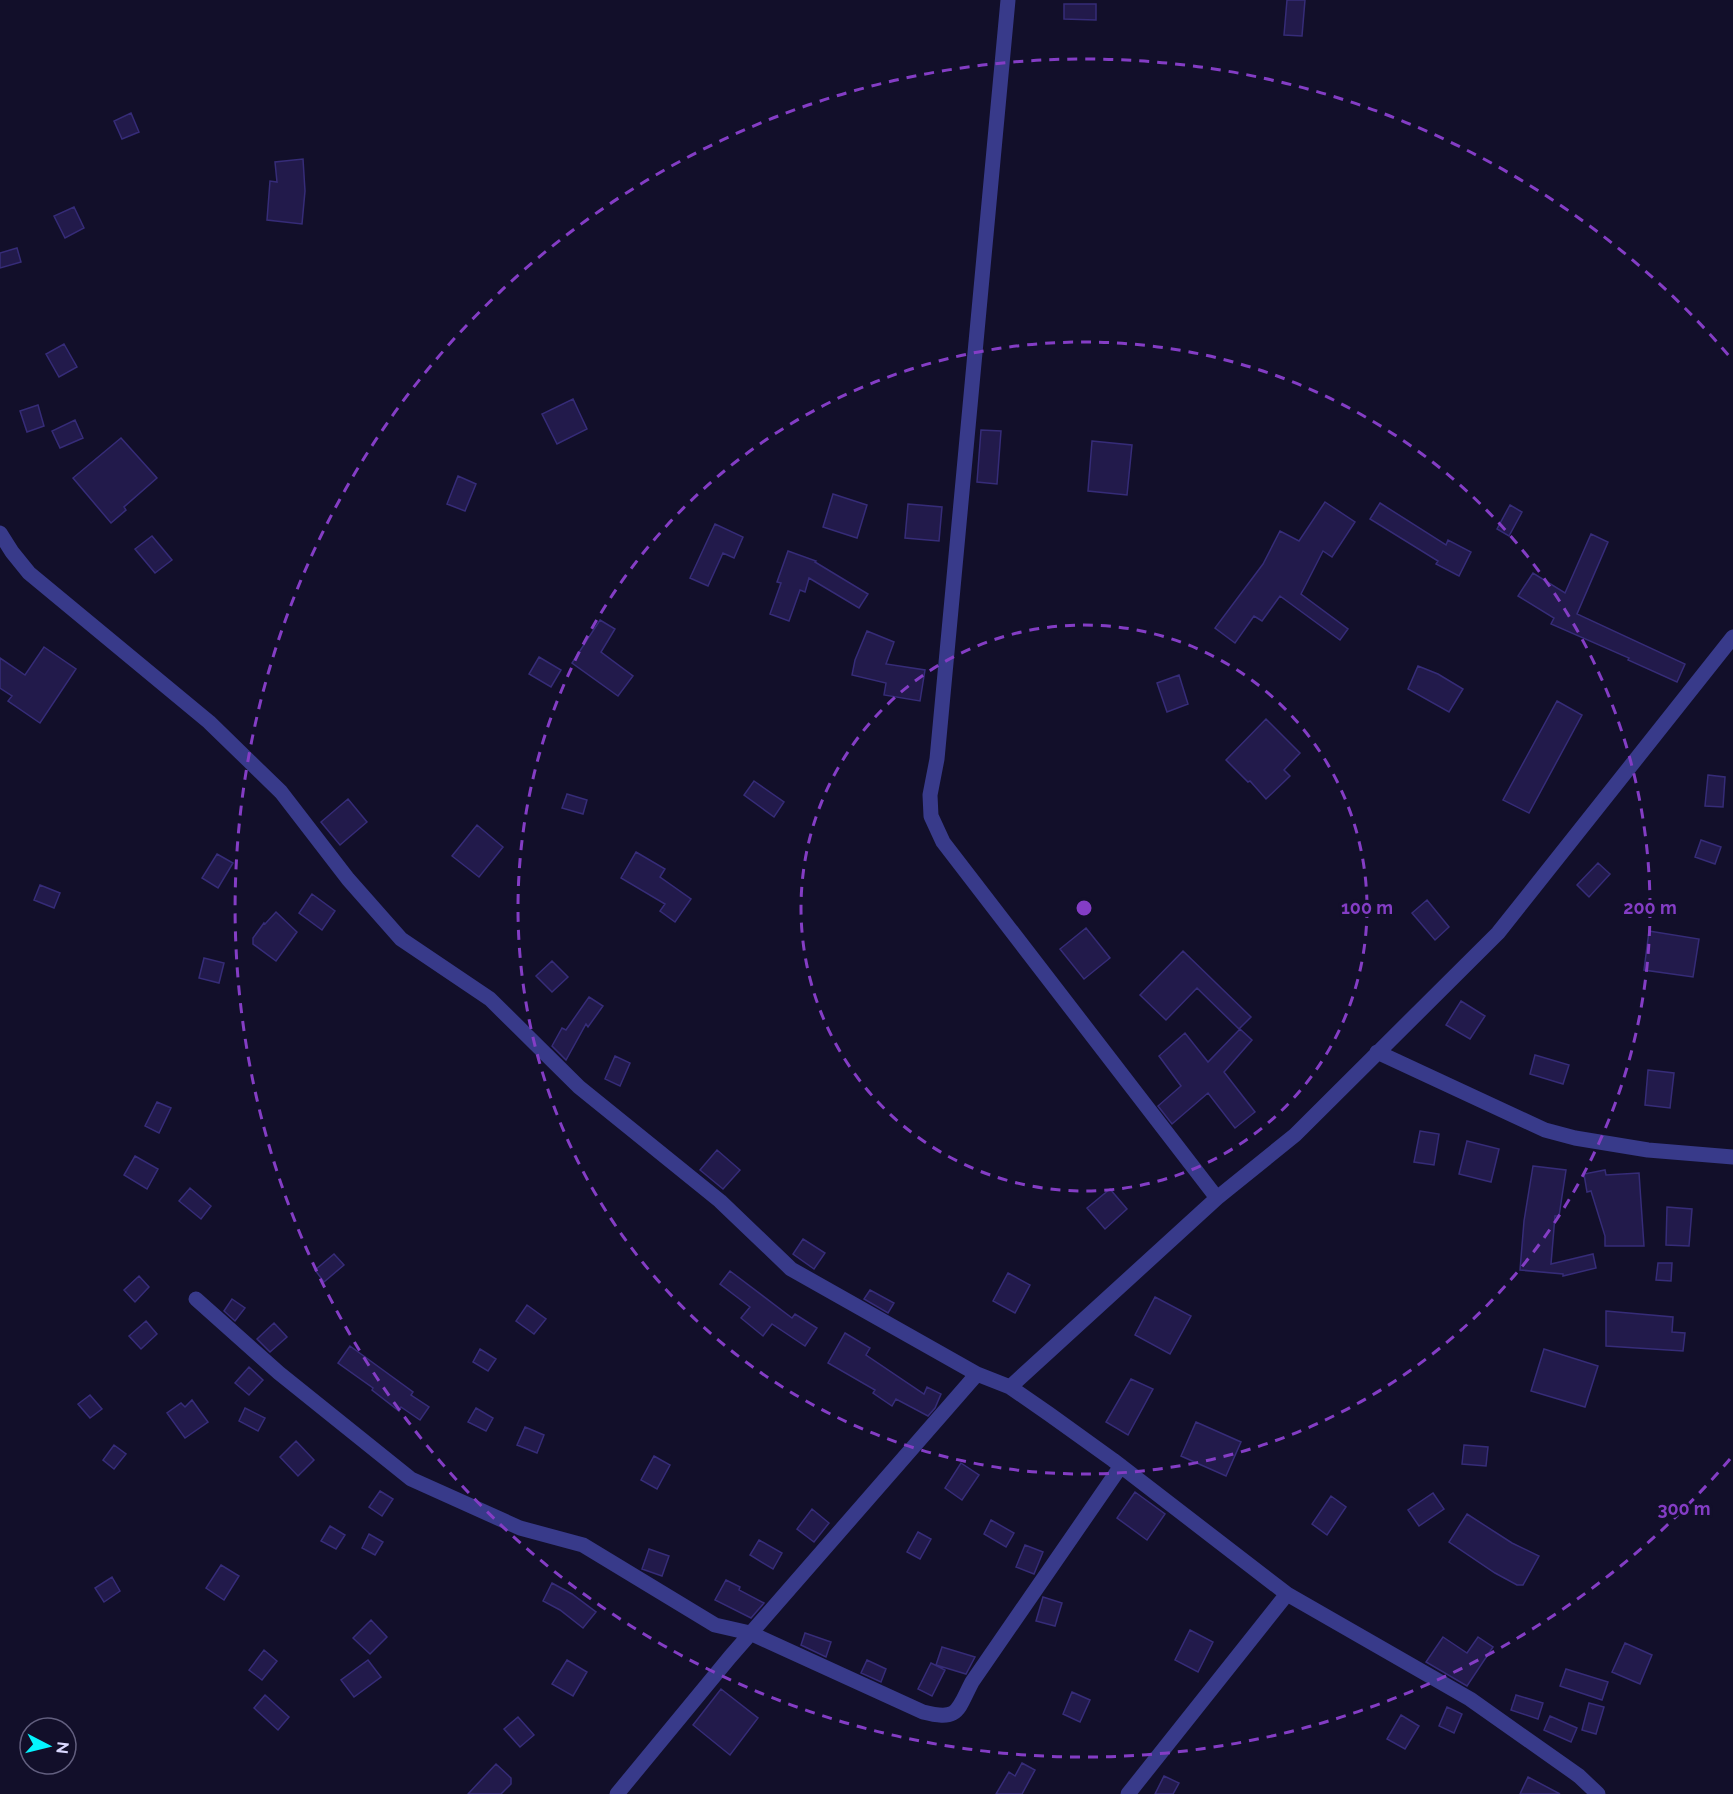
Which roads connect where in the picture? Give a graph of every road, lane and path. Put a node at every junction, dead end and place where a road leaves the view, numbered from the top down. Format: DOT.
graph roads {
  1 [pos="1008,0"];
  2 [pos="0,533"];
  3 [pos="1733,637"];
  4 [pos="1377,1052"];
  5 [pos="1733,1157"];
  6 [pos="1217,1198"];
  7 [pos="196,1299"];
  8 [pos="977,1374"];
  9 [pos="1010,1387"];
  10 [pos="1121,1466"];
  11 [pos="1287,1594"];
  12 [pos="750,1633"];
  13 [pos="617,1794"];
  14 [pos="1128,1794"];
  15 [pos="1598,1794"];
  1 -- 6 [label="street"];
  2 -- 8 [label="street"];
  3 -- 4 [label="street"];
  4 -- 5 [label="street"];
  4 -- 6 [label="street"];
  6 -- 9 [label="street"];
  7 -- 12 [label="street"];
  8 -- 9 [label="street"];
  8 -- 12 [label="street"];
  9 -- 10 [label="street"];
  10 -- 11 [label="street"];
  10 -- 12 [label="street"];
  11 -- 14 [label="street"];
  11 -- 15 [label="street"];
  12 -- 13 [label="street"];
}
